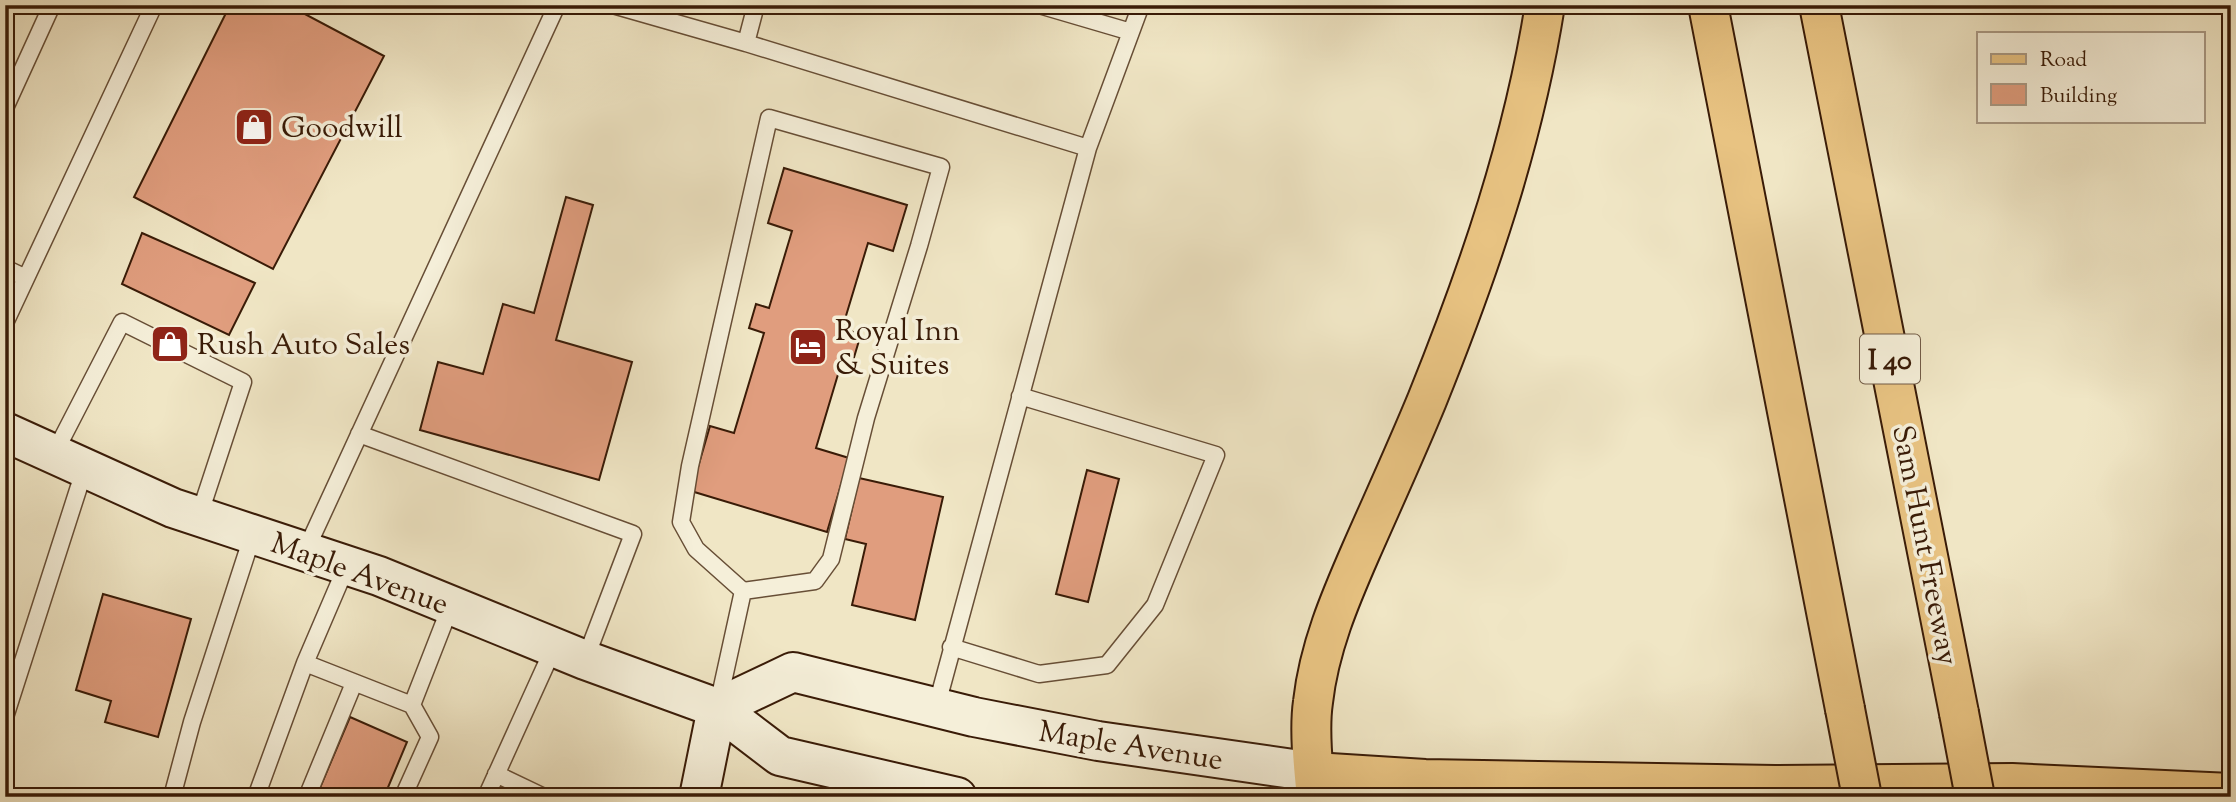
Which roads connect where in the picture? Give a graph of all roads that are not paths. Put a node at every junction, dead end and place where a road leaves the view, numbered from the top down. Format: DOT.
graph roads {
  1 [pos="52,5"];
  2 [pos="154,5"];
  3 [pos="557,5"];
  4 [pos="613,5"];
  5 [pos="756,5"];
  6 [pos="1039,5"];
  7 [pos="1142,5"];
  8 [pos="1545,5"];
  9 [pos="1708,5"];
  10 [pos="1819,5"];
  11 [pos="1068,9"];
  12 [pos="1131,32"];
  13 [pos="746,43"];
  14 [pos="5,108"];
  15 [pos="1088,148"];
  16 [pos="5,268"];
  17 [pos="26,278"];
  18 [pos="5,323"];
  19 [pos="1020,396"];
  20 [pos="5,432"];
  21 [pos="359,434"];
  22 [pos="69,461"];
  23 [pos="199,517"];
  24 [pos="253,534"];
  25 [pos="305,552"];
  26 [pos="347,565"];
  27 [pos="743,591"];
  28 [pos="451,605"];
  29 [pos="951,647"];
  30 [pos="569,653"];
  31 [pos="305,663"];
  32 [pos="354,683"];
  33 [pos="412,705"];
  34 [pos="717,708"];
  35 [pos="936,708"];
  36 [pos="5,716"];
  37 [pos="496,774"];
  38 [pos="1315,785"];
  39 [pos="2231,793"];
  40 [pos="172,797"];
  41 [pos="256,797"];
  42 [pos="307,797"];
  43 [pos="403,797"];
  44 [pos="486,797"];
  45 [pos="544,797"];
  46 [pos="698,797"];
  47 [pos="957,797"];
  48 [pos="1862,797"];
  49 [pos="1975,797"];
  1 -- 14 [label="lane"];
  2 -- 17 [label="lane"];
  3 -- 21 [label="lane"];
  4 -- 13 [label="lane"];
  5 -- 13 [label="lane"];
  6 -- 11 [label="lane"];
  7 -- 12 [label="lane"];
  8 -- 38 [label="main road"];
  9 -- 48 [label="main road, bridge"];
  10 -- 49 [label="main road, Sam Hunt Freeway / I 40, bridge"];
  11 -- 12 [label="lane"];
  12 -- 15 [label="lane"];
  13 -- 15 [label="lane"];
  15 -- 19 [label="lane"];
  16 -- 17 [label="lane"];
  17 -- 18 [label="lane"];
  19 -- 29 [label="lane"];
  19 -- 29 [label="lane"];
  20 -- 22 [label="main road, Maple Avenue"];
  21 -- 25 [label="lane"];
  21 -- 30 [label="lane"];
  22 -- 23 [label="main road, Maple Avenue"];
  22 -- 23 [label="lane"];
  22 -- 36 [label="lane"];
  23 -- 24 [label="main road, Maple Avenue"];
  24 -- 25 [label="main road, Maple Avenue"];
  24 -- 40 [label="lane"];
  25 -- 26 [label="main road, Maple Avenue"];
  26 -- 28 [label="main road, Maple Avenue"];
  26 -- 31 [label="lane"];
  27 -- 27 [label="lane"];
  27 -- 34 [label="lane"];
  28 -- 30 [label="main road, Maple Avenue"];
  28 -- 33 [label="lane"];
  29 -- 35 [label="lane"];
  30 -- 34 [label="main road, Maple Avenue"];
  30 -- 37 [label="lane"];
  31 -- 32 [label="lane"];
  31 -- 41 [label="lane"];
  32 -- 33 [label="lane"];
  32 -- 42 [label="lane"];
  33 -- 43 [label="lane"];
  34 -- 35 [label="main road, Maple Avenue"];
  34 -- 46 [label="main road"];
  34 -- 47 [label="main road, Maple Avenue"];
  35 -- 38 [label="main road, Maple Avenue"];
  37 -- 44 [label="lane"];
  37 -- 45 [label="lane"];
  38 -- 39 [label="main road, Maple Avenue"];
}
